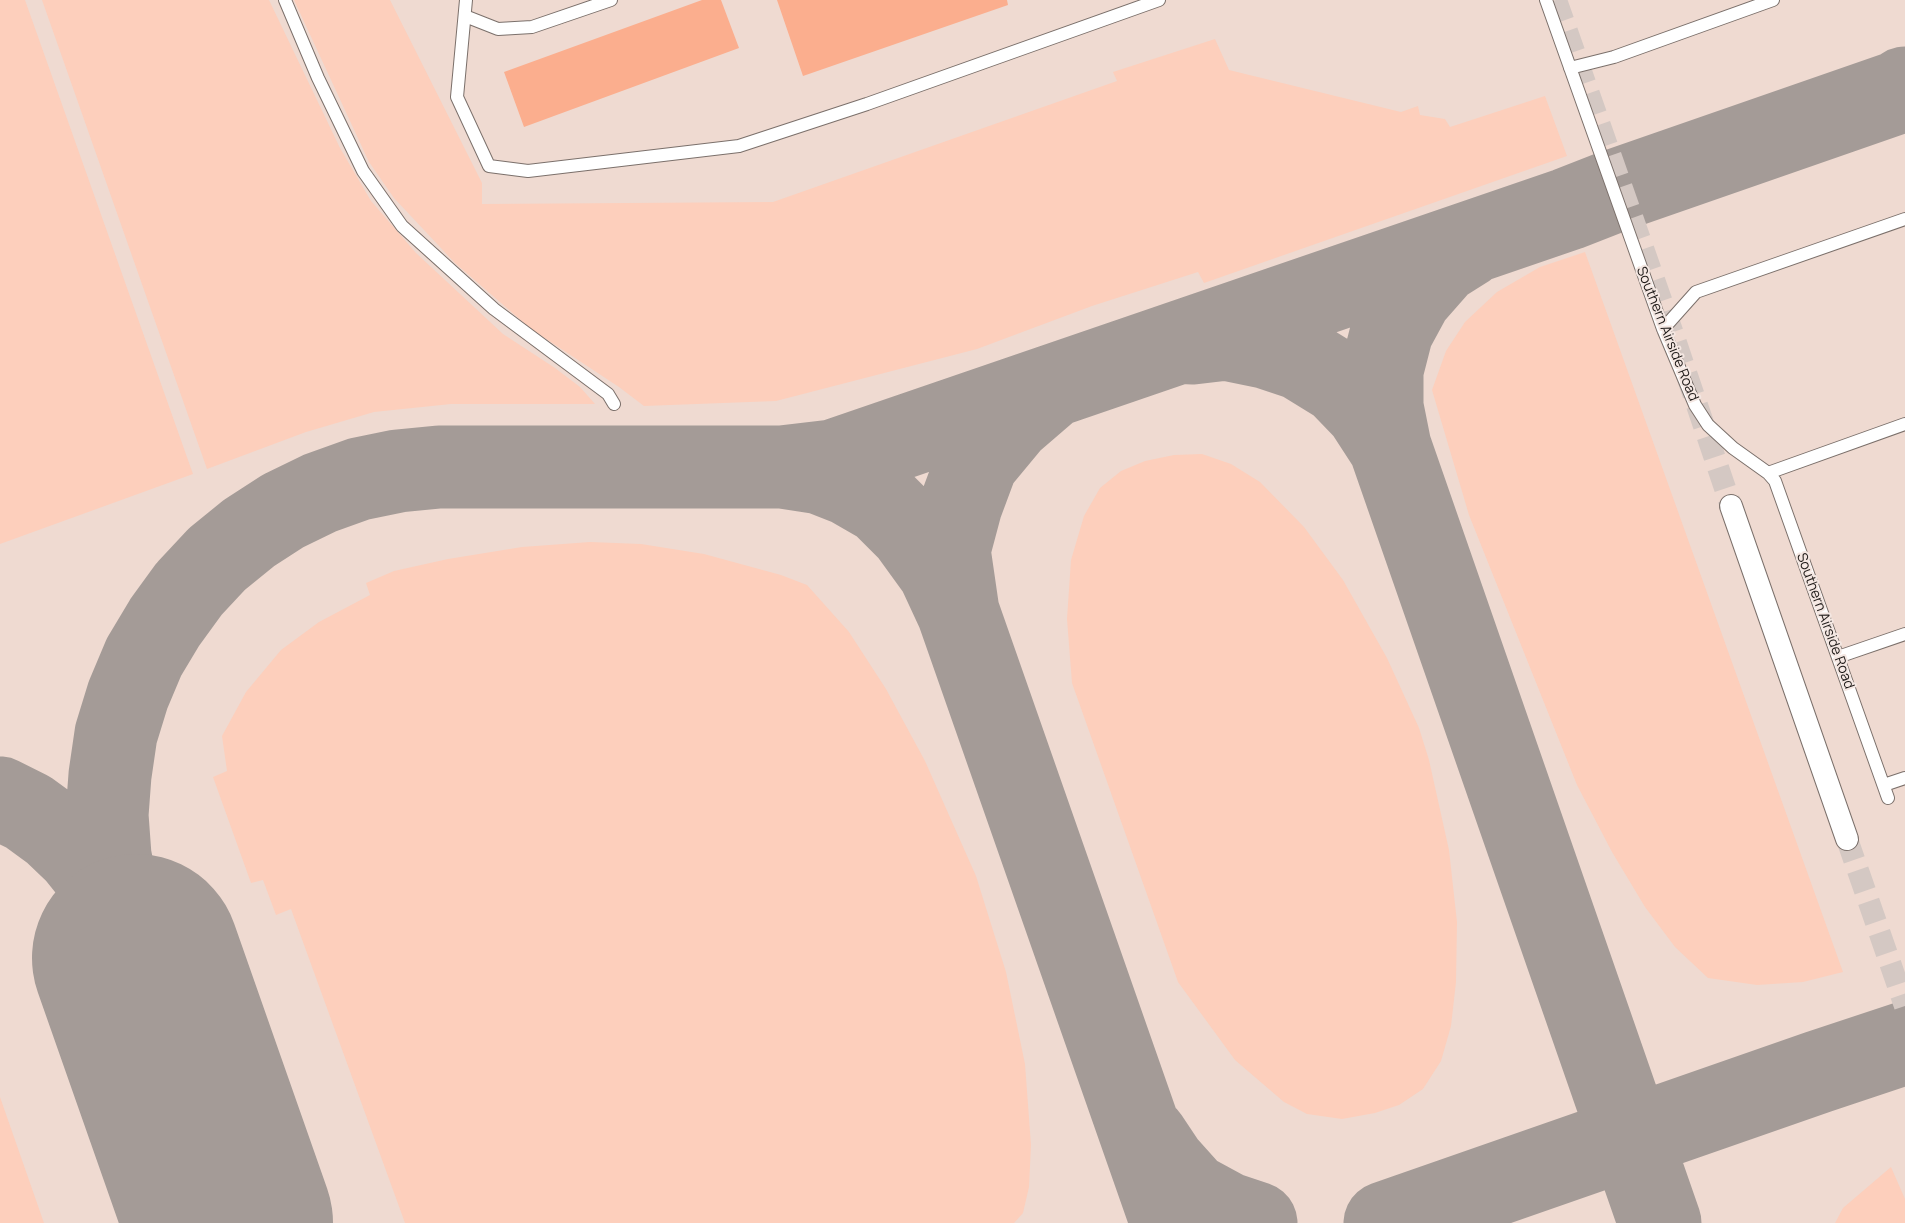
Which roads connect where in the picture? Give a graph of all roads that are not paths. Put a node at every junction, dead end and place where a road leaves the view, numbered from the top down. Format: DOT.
graph roads {
  1 [pos="285,0"];
  2 [pos="466,0"];
  3 [pos="611,0"];
  4 [pos="1159,0"];
  5 [pos="1546,0"];
  6 [pos="1773,0"];
  7 [pos="465,16"];
  8 [pos="1570,68"];
  9 [pos="1905,219"];
  10 [pos="1663,329"];
  11 [pos="614,404"];
  12 [pos="1905,424"];
  13 [pos="1768,474"];
  14 [pos="1731,506"];
  15 [pos="1905,634"];
  16 [pos="1838,657"];
  17 [pos="1905,778"];
  18 [pos="1884,785"];
  19 [pos="1888,798"];
  20 [pos="1847,839"];
  1 -- 11 [label="lane"];
  2 -- 7 [label="lane"];
  3 -- 7 [label="lane"];
  4 -- 7 [label="lane"];
  5 -- 8 [label="lane, Southern Airside Road"];
  6 -- 8 [label="lane"];
  8 -- 10 [label="lane, Southern Airside Road"];
  9 -- 10 [label="lane"];
  10 -- 13 [label="lane, Southern Airside Road"];
  12 -- 13 [label="lane"];
  13 -- 16 [label="lane, Southern Airside Road"];
  14 -- 20 [label="street"];
  15 -- 16 [label="lane"];
  16 -- 18 [label="lane, Southern Airside Road"];
  17 -- 18 [label="lane"];
  18 -- 19 [label="lane, Southern Airside Road"];
}
